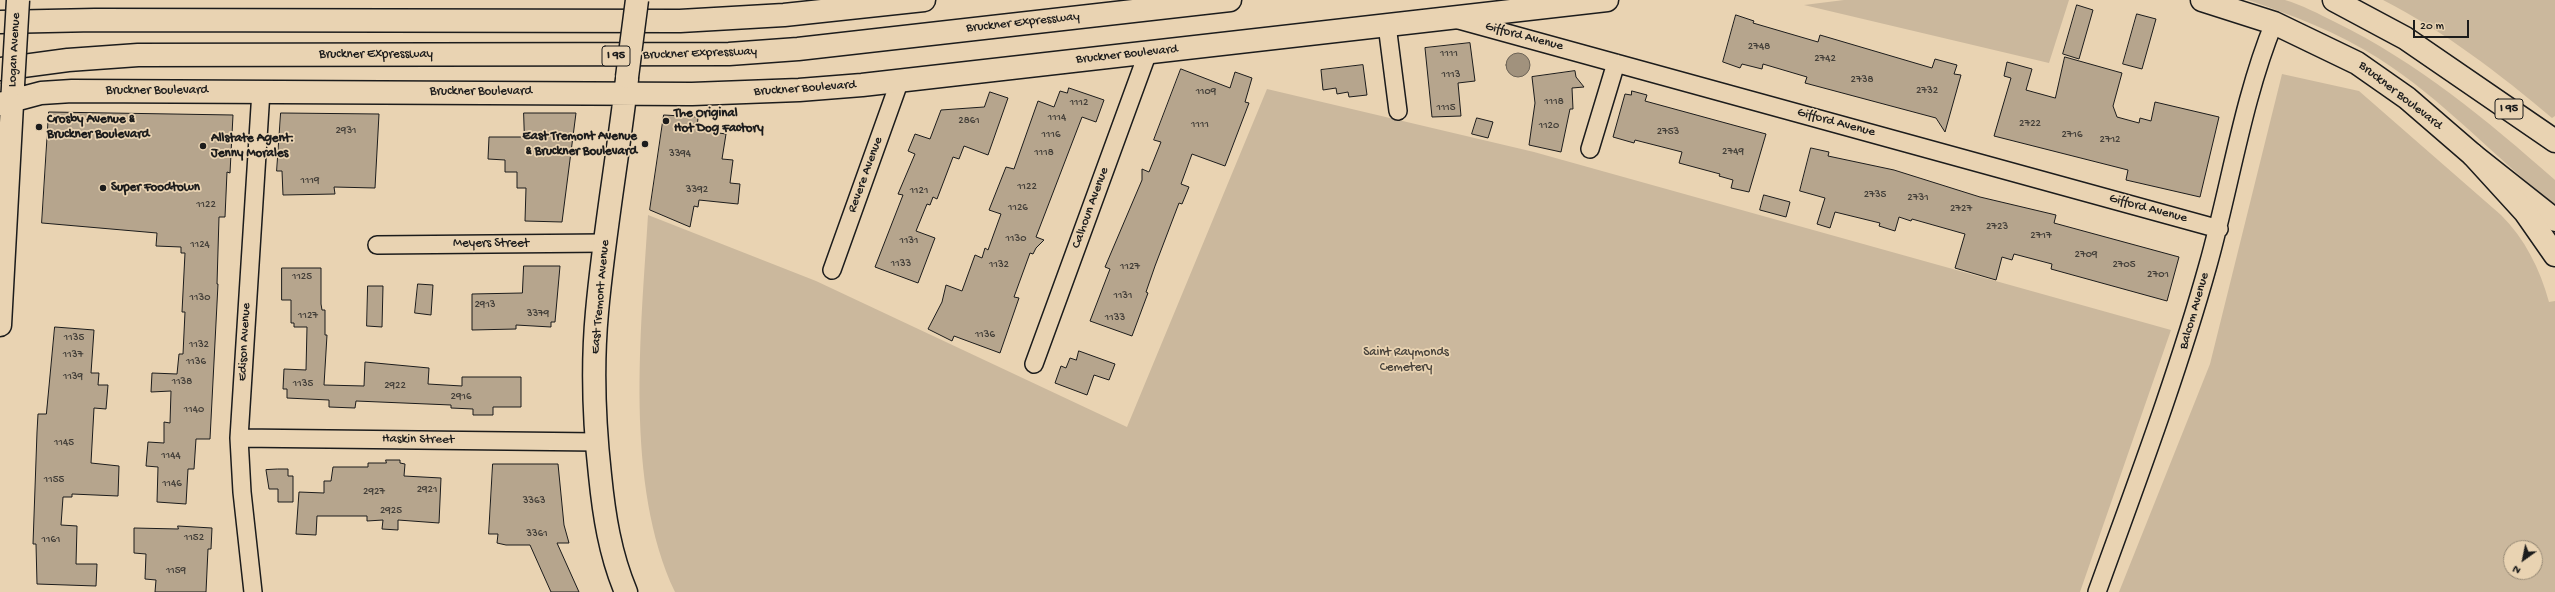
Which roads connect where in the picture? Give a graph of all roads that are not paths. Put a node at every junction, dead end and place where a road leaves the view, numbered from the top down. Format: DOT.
graph roads {
  1 [pos="18,0"];
  2 [pos="637,0"];
  3 [pos="924,0"];
  4 [pos="1230,0"];
  5 [pos="1607,0"];
  6 [pos="2202,0"];
  7 [pos="2334,0"];
  8 [pos="1453,18"];
  9 [pos="0,22"];
  10 [pos="2274,23"];
  11 [pos="1387,25"];
  12 [pos="1148,52"];
  13 [pos="1616,63"];
  14 [pos="2463,76"];
  15 [pos="900,80"];
  16 [pos="626,85"];
  17 [pos="6,90"];
  18 [pos="261,91"];
  19 [pos="1398,111"];
  20 [pos="2555,141"];
  21 [pos="1590,149"];
  22 [pos="2555,154"];
  23 [pos="2473,155"];
  24 [pos="2555,220"];
  25 [pos="2218,229"];
  26 [pos="605,243"];
  27 [pos="377,245"];
  28 [pos="2555,255"];
  29 [pos="832,270"];
  30 [pos="0,325"];
  31 [pos="1034,364"];
  32 [pos="239,438"];
  33 [pos="597,442"];
  34 [pos="253,592"];
  35 [pos="626,592"];
  36 [pos="2097,592"];
  1 -- 17 [label="main road, Logan Avenue, bridge"];
  2 -- 16 [label="main road, East Tremont Avenue, bridge"];
  3 -- 9 [label="main road"];
  4 -- 17 [label="main road, Bruckner Expressway / I 95"];
  5 -- 8 [label="main road, Bruckner Boulevard"];
  6 -- 10 [label="main road, Bruckner Boulevard"];
  7 -- 14 [label="main road, I 95"];
  8 -- 11 [label="main road, Bruckner Boulevard"];
  8 -- 13 [label="street, Gifford Avenue"];
  10 -- 23 [label="main road, Bruckner Boulevard"];
  10 -- 25 [label="street, Balcom Avenue"];
  11 -- 12 [label="main road, Bruckner Boulevard"];
  11 -- 19 [label="street"];
  12 -- 15 [label="main road, Bruckner Boulevard"];
  12 -- 31 [label="street, Calhoun Avenue"];
  13 -- 21 [label="street"];
  13 -- 25 [label="street, Gifford Avenue"];
  14 -- 20 [label="main road, I 95"];
  14 -- 22 [label="main road"];
  15 -- 16 [label="main road, Bruckner Boulevard"];
  15 -- 29 [label="street, Revere Avenue"];
  16 -- 18 [label="main road, Bruckner Boulevard"];
  16 -- 26 [label="main road, East Tremont Avenue"];
  17 -- 18 [label="main road, Bruckner Boulevard"];
  17 -- 30 [label="main road, Logan Avenue"];
  18 -- 32 [label="street, Edison Avenue"];
  23 -- 24 [label="main road, Bruckner Boulevard"];
  23 -- 28 [label="main road"];
  25 -- 36 [label="street, Balcom Avenue"];
  26 -- 27 [label="street, Meyers Street"];
  26 -- 33 [label="main road, East Tremont Avenue"];
  32 -- 33 [label="street, Haskin Street"];
  32 -- 34 [label="street, Edison Avenue"];
  33 -- 35 [label="main road, East Tremont Avenue"];
}
